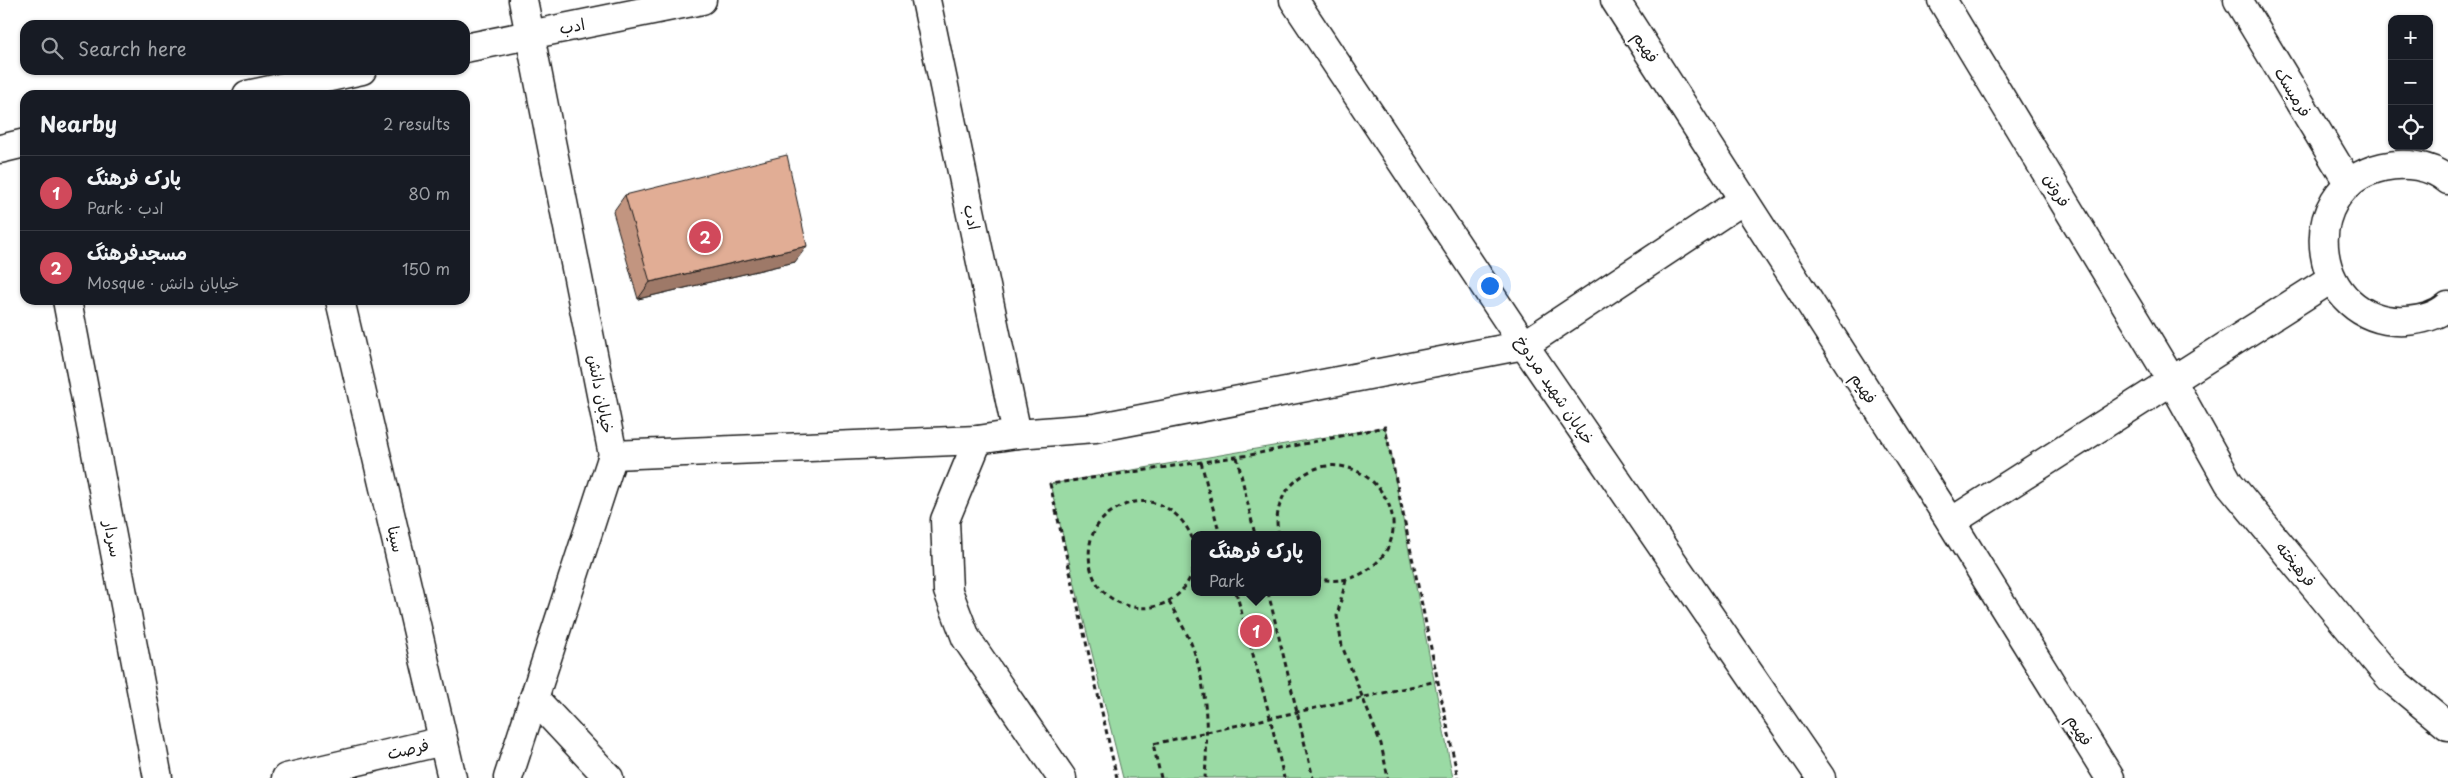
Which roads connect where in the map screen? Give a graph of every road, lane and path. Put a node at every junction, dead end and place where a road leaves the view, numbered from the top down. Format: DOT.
graph roads {
  1 [pos="524,0"];
  2 [pos="702,0"];
  3 [pos="926,0"];
  4 [pos="1294,0"];
  5 [pos="1615,0"];
  6 [pos="1942,0"];
  7 [pos="2238,0"];
  8 [pos="530,34"];
  9 [pos="470,47"];
  10 [pos="344,75"];
  11 [pos="291,90"];
  12 [pos="20,144"];
  13 [pos="0,149"];
  14 [pos="2448,180"];
  15 [pos="2349,184"];
  16 [pos="1744,200"];
  17 [pos="2331,279"];
  18 [pos="68,305"];
  19 [pos="341,305"];
  20 [pos="2446,311"];
  21 [pos="1524,345"];
  22 [pos="2172,380"];
  23 [pos="1017,434"];
  24 [pos="978,440"];
  25 [pos="613,455"];
  26 [pos="1237,457"];
  27 [pos="1201,462"];
  28 [pos="1951,522"];
  29 [pos="1219,531"];
  30 [pos="1254,531"];
  31 [pos="1278,531"];
  32 [pos="1191,534"];
  33 [pos="1191,576"];
  34 [pos="1321,579"];
  35 [pos="1346,580"];
  36 [pos="1237,596"];
  37 [pos="1269,596"];
  38 [pos="1169,602"];
  39 [pos="1437,682"];
  40 [pos="534,698"];
  41 [pos="1361,698"];
  42 [pos="1296,712"];
  43 [pos="1270,718"];
  44 [pos="2448,726"];
  45 [pos="1208,732"];
  46 [pos="443,740"];
  47 [pos="158,778"];
  48 [pos="286,778"];
  49 [pos="452,778"];
  50 [pos="508,778"];
  51 [pos="609,778"];
  52 [pos="1062,778"];
  53 [pos="1117,778"];
  54 [pos="1161,778"];
  55 [pos="1205,778"];
  56 [pos="1284,778"];
  57 [pos="1313,778"];
  58 [pos="1388,778"];
  59 [pos="1458,778"];
  60 [pos="1821,778"];
  61 [pos="2110,778"];
  1 -- 8 [label="street, خیابان دانش"];
  2 -- 8 [label="street, ادب"];
  3 -- 23 [label="street, ادب"];
  4 -- 21 [label="street, خیابان شهید مردوخ"];
  5 -- 16 [label="street, فهیم"];
  6 -- 22 [label="street, فروتن"];
  7 -- 15 [label="street, فرمیسک"];
  8 -- 9 [label="street, ادب"];
  8 -- 25 [label="street, خیابان دانش"];
  10 -- 11 [label="street"];
  12 -- 13 [label="street"];
  14 -- 15 [label="street"];
  15 -- 17 [label="street"];
  16 -- 21 [label="street"];
  16 -- 28 [label="street, فهیم"];
  17 -- 20 [label="street"];
  17 -- 22 [label="street"];
  18 -- 47 [label="street, سردار"];
  19 -- 46 [label="street, سینا"];
  21 -- 23 [label="street"];
  21 -- 60 [label="street, خیابان شهید مردوخ"];
  22 -- 28 [label="street"];
  22 -- 44 [label="street, فرهیخته"];
  23 -- 24 [label="street"];
  24 -- 25 [label="street"];
  24 -- 52 [label="street"];
  25 -- 40 [label="street, خیابان دانش"];
  26 -- 27 [label="path"];
  26 -- 30 [label="path"];
  26 -- 39 [label="path"];
  27 -- 29 [label="path"];
  27 -- 53 [label="path"];
  28 -- 61 [label="street, فهیم"];
  31 -- 35 [label="path"];
  32 -- 38 [label="path"];
  33 -- 38 [label="path"];
  34 -- 35 [label="path"];
  35 -- 41 [label="path"];
  36 -- 43 [label="path"];
  37 -- 42 [label="path"];
  38 -- 45 [label="path"];
  39 -- 41 [label="path"];
  39 -- 59 [label="path"];
  40 -- 50 [label="street, خیابان دانش"];
  40 -- 51 [label="street"];
  41 -- 42 [label="path"];
  41 -- 58 [label="path"];
  42 -- 43 [label="path"];
  42 -- 57 [label="path"];
  43 -- 45 [label="path"];
  43 -- 56 [label="path"];
  45 -- 54 [label="path"];
  45 -- 55 [label="path"];
  46 -- 48 [label="street, فرصت"];
  46 -- 49 [label="street, سینا"];
}
